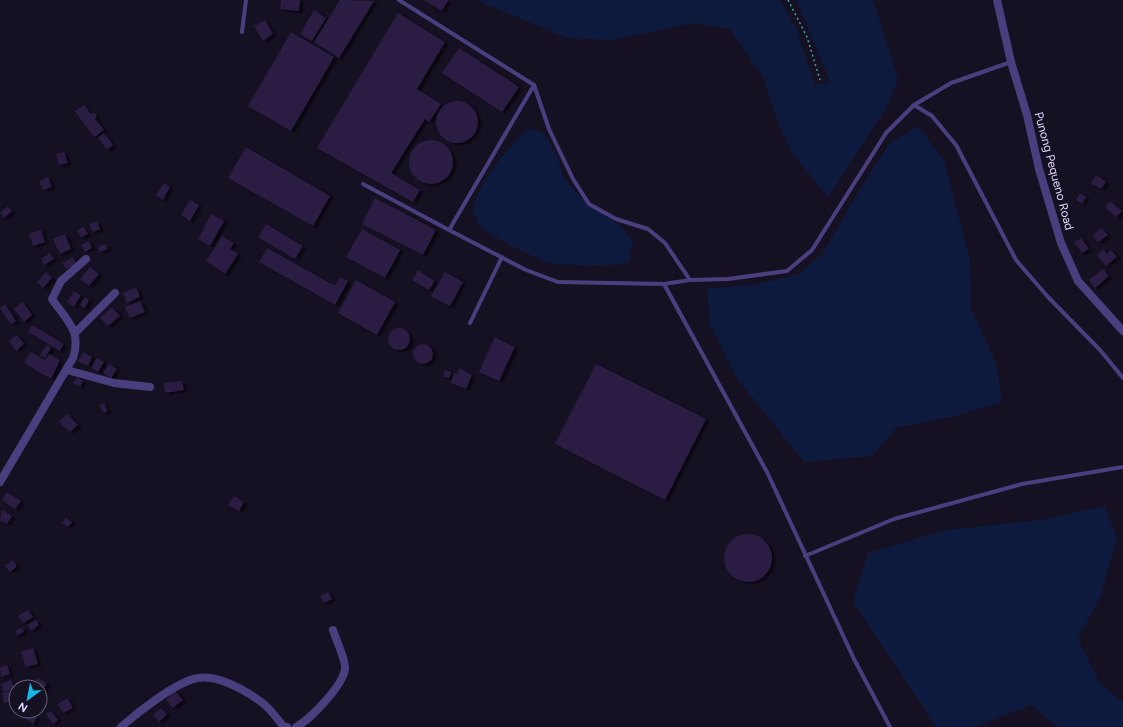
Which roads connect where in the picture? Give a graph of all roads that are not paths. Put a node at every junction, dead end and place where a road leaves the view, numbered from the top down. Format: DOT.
graph roads {
  1 [pos="246,0"];
  2 [pos="399,0"];
  3 [pos="997,0"];
  4 [pos="242,32"];
  5 [pos="1011,62"];
  6 [pos="534,85"];
  7 [pos="914,105"];
  8 [pos="363,184"];
  9 [pos="449,230"];
  10 [pos="502,257"];
  11 [pos="86,259"];
  12 [pos="690,280"];
  13 [pos="664,284"];
  14 [pos="115,293"];
  15 [pos="470,323"];
  16 [pos="1123,331"];
  17 [pos="75,333"];
  18 [pos="66,370"];
  19 [pos="1123,378"];
  20 [pos="150,387"];
  21 [pos="1123,467"];
  22 [pos="0,482"];
  23 [pos="805,556"];
  24 [pos="334,630"];
  25 [pos="121,727"];
  26 [pos="287,727"];
  27 [pos="296,727"];
  28 [pos="890,727"];
  1 -- 4 [label="lane"];
  2 -- 6 [label="lane"];
  3 -- 5 [label="street, Punong Pequeno Road"];
  5 -- 7 [label="lane"];
  5 -- 16 [label="street, Punong Pequeno Road"];
  6 -- 9 [label="lane"];
  6 -- 12 [label="lane"];
  7 -- 12 [label="lane"];
  7 -- 19 [label="lane"];
  8 -- 9 [label="lane"];
  9 -- 10 [label="lane"];
  10 -- 13 [label="lane"];
  10 -- 15 [label="lane"];
  11 -- 17 [label="street"];
  12 -- 13 [label="lane"];
  13 -- 23 [label="lane"];
  14 -- 17 [label="street"];
  17 -- 18 [label="street"];
  18 -- 20 [label="street"];
  18 -- 22 [label="street"];
  21 -- 23 [label="lane"];
  23 -- 28 [label="lane"];
  24 -- 27 [label="street"];
  25 -- 26 [label="street"];
}
